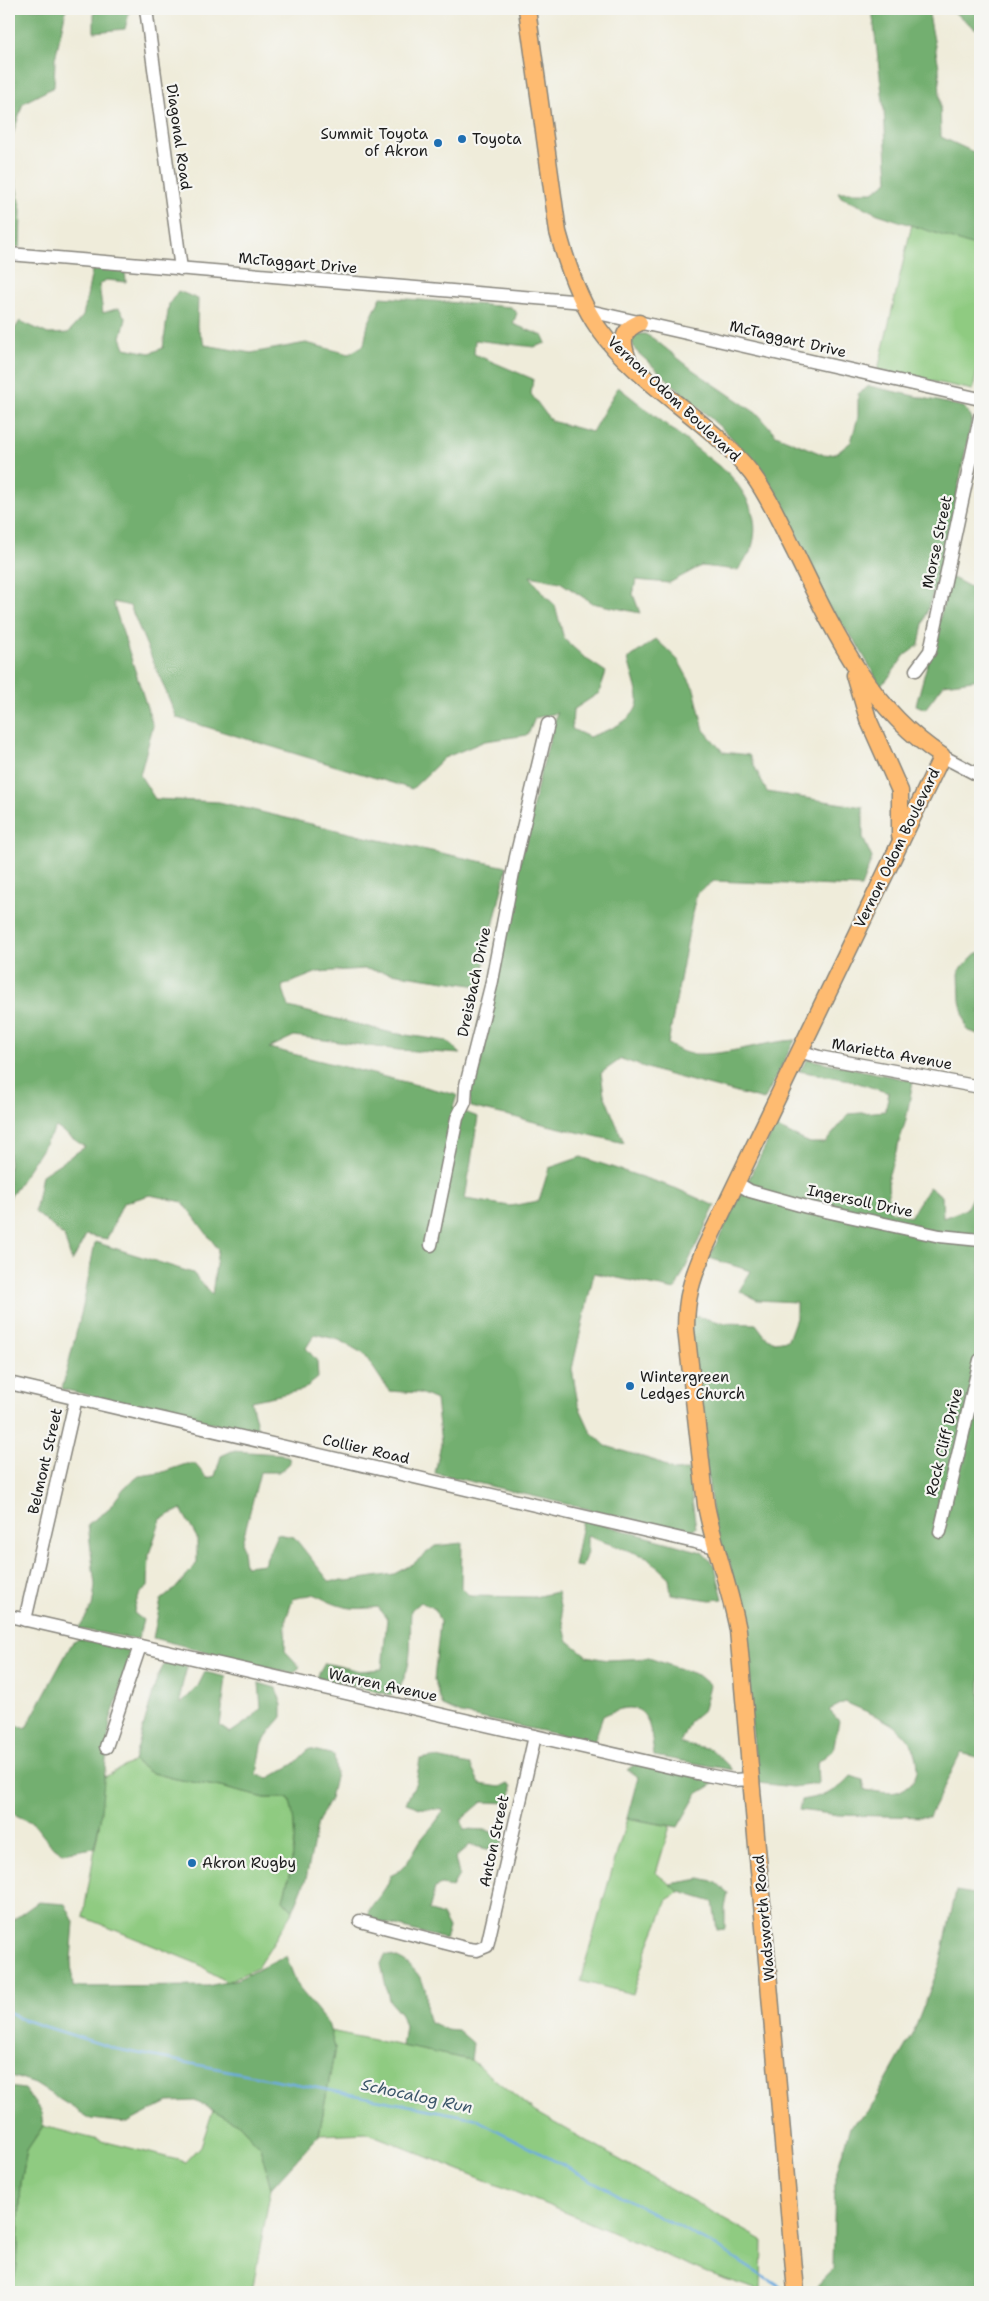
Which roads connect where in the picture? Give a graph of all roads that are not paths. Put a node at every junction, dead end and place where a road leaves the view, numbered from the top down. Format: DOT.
graph roads {
  1 [pos="146,9"];
  2 [pos="526,9"];
  3 [pos="9,254"];
  4 [pos="180,269"];
  5 [pos="586,307"];
  6 [pos="639,322"];
  7 [pos="629,362"];
  8 [pos="980,399"];
  9 [pos="980,417"];
  10 [pos="851,661"];
  11 [pos="916,670"];
  12 [pos="548,724"];
  13 [pos="942,756"];
  14 [pos="980,776"];
  15 [pos="899,843"];
  16 [pos="799,1051"];
  17 [pos="980,1087"];
  18 [pos="737,1183"];
  19 [pos="980,1240"];
  20 [pos="431,1245"];
  21 [pos="980,1360"];
  22 [pos="9,1383"];
  23 [pos="76,1398"];
  24 [pos="940,1532"];
  25 [pos="716,1547"];
  26 [pos="9,1616"];
  27 [pos="25,1620"];
  28 [pos="140,1646"];
  29 [pos="535,1736"];
  30 [pos="106,1747"];
  31 [pos="752,1779"];
  32 [pos="360,1921"];
  33 [pos="796,2291"];
  1 -- 4 [label="street, Diagonal Road"];
  2 -- 5 [label="main road, Vernon Odom Boulevard"];
  3 -- 4 [label="street, McTaggart Drive"];
  4 -- 5 [label="street, McTaggart Drive"];
  5 -- 6 [label="street, McTaggart Drive"];
  5 -- 7 [label="main road, Vernon Odom Boulevard"];
  6 -- 7 [label="main road"];
  6 -- 8 [label="street, McTaggart Drive"];
  7 -- 10 [label="main road, Vernon Odom Boulevard"];
  9 -- 11 [label="street, Morse Street"];
  10 -- 13 [label="main road, Vernon Odom Boulevard"];
  10 -- 15 [label="main road"];
  12 -- 20 [label="street, Dreisbach Drive"];
  13 -- 14 [label="street"];
  13 -- 15 [label="main road, Vernon Odom Boulevard"];
  15 -- 16 [label="main road, Vernon Odom Boulevard"];
  16 -- 17 [label="street, Marietta Avenue"];
  16 -- 18 [label="main road, Vernon Odom Boulevard"];
  18 -- 19 [label="street, Ingersoll Drive"];
  18 -- 25 [label="main road, Vernon Odom Boulevard"];
  21 -- 24 [label="street, Rock Cliff Drive"];
  22 -- 23 [label="street, Collier Road"];
  23 -- 25 [label="street, Collier Road"];
  23 -- 27 [label="street, Belmont Street"];
  25 -- 31 [label="main road, Wadsworth Road"];
  26 -- 27 [label="street, Warren Avenue"];
  27 -- 28 [label="street, Warren Avenue"];
  28 -- 29 [label="street, Warren Avenue"];
  28 -- 30 [label="street"];
  29 -- 31 [label="street, Warren Avenue"];
  29 -- 32 [label="street, Anton Street"];
  31 -- 33 [label="main road, Wadsworth Road"];
}
